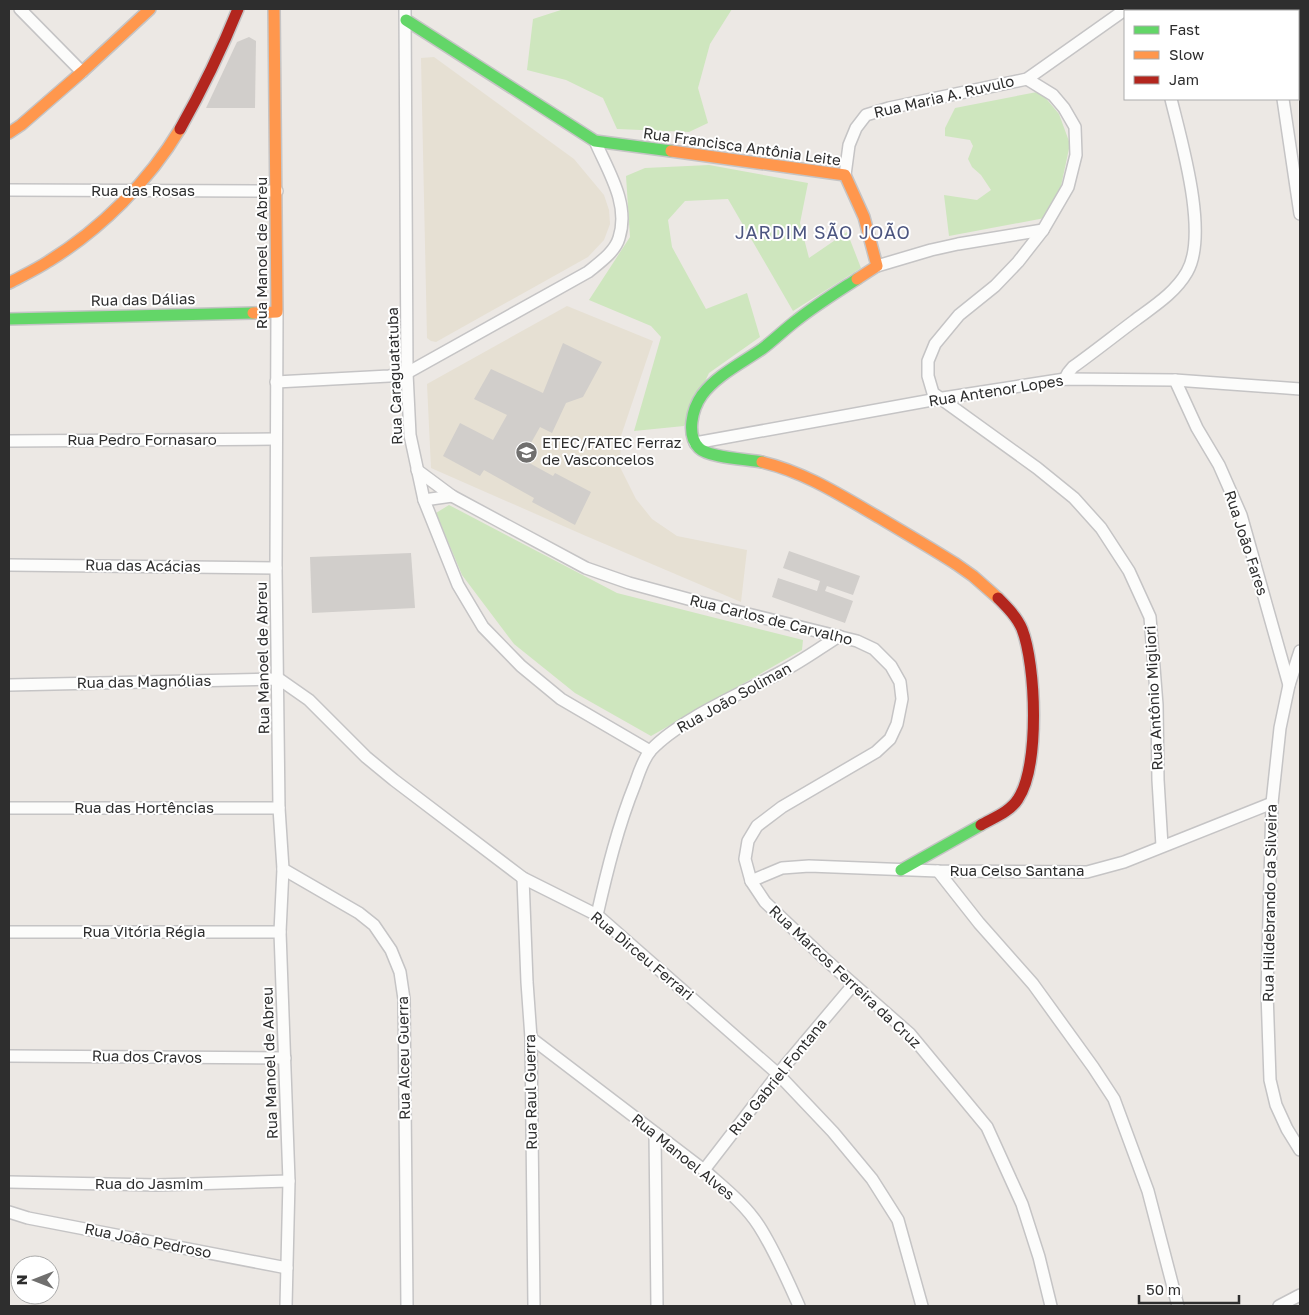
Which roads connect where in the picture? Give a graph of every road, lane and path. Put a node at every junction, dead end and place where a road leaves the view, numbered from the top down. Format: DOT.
graph roads {
  1 [pos="20,9"];
  2 [pos="150,9"];
  3 [pos="238,9"];
  4 [pos="274,9"];
  5 [pos="1124,10"];
  6 [pos="406,14"];
  7 [pos="82,72"];
  8 [pos="1026,79"];
  9 [pos="1172,100"];
  10 [pos="1282,100"];
  11 [pos="9,133"];
  12 [pos="594,141"];
  13 [pos="845,175"];
  14 [pos="9,190"];
  15 [pos="133,191"];
  16 [pos="277,191"];
  17 [pos="1300,214"];
  18 [pos="1043,230"];
  19 [pos="877,266"];
  20 [pos="9,283"];
  21 [pos="277,312"];
  22 [pos="9,319"];
  23 [pos="407,373"];
  24 [pos="1065,379"];
  25 [pos="1175,380"];
  26 [pos="276,382"];
  27 [pos="1300,389"];
  28 [pos="943,398"];
  29 [pos="276,439"];
  30 [pos="9,441"];
  31 [pos="695,443"];
  32 [pos="417,470"];
  33 [pos="452,496"];
  34 [pos="424,500"];
  35 [pos="9,565"];
  36 [pos="276,568"];
  37 [pos="839,636"];
  38 [pos="1300,651"];
  39 [pos="279,679"];
  40 [pos="9,685"];
  41 [pos="1289,685"];
  42 [pos="650,751"];
  43 [pos="1272,803"];
  44 [pos="9,808"];
  45 [pos="279,808"];
  46 [pos="1162,846"];
  47 [pos="745,859"];
  48 [pos="283,869"];
  49 [pos="901,870"];
  50 [pos="938,872"];
  51 [pos="523,878"];
  52 [pos="752,881"];
  53 [pos="597,915"];
  54 [pos="9,932"];
  55 [pos="280,932"];
  56 [pos="853,985"];
  57 [pos="531,1038"];
  58 [pos="9,1056"];
  59 [pos="285,1058"];
  60 [pos="778,1074"];
  61 [pos="655,1133"];
  62 [pos="1300,1150"];
  63 [pos="704,1170"];
  64 [pos="289,1181"];
  65 [pos="9,1182"];
  66 [pos="9,1212"];
  67 [pos="287,1268"];
  68 [pos="1300,1295"];
  69 [pos="286,1306"];
  70 [pos="407,1306"];
  71 [pos="534,1306"];
  72 [pos="658,1306"];
  73 [pos="798,1306"];
  74 [pos="922,1306"];
  75 [pos="1051,1306"];
  76 [pos="1178,1306"];
  77 [pos="1279,1306"];
  1 -- 7 [label="street"];
  2 -- 7 [label="street"];
  3 -- 15 [label="street"];
  4 -- 16 [label="street, Rua Manoel de Abreu"];
  5 -- 8 [label="street"];
  6 -- 12 [label="street, Rua Caraguatatuba"];
  6 -- 23 [label="street, Rua Caraguatatuba"];
  7 -- 11 [label="street"];
  8 -- 13 [label="street, Rua Maria A. Ruvulo"];
  8 -- 18 [label="street, Rua Antônio Migliori"];
  9 -- 24 [label="street"];
  10 -- 17 [label="street"];
  12 -- 13 [label="street, Rua Francisca Antônia Leite"];
  12 -- 23 [label="street"];
  13 -- 19 [label="street, Rua Francisca Antônia Leite"];
  14 -- 15 [label="street, Rua das Rosas"];
  15 -- 16 [label="street, Rua das Rosas"];
  15 -- 20 [label="street"];
  16 -- 21 [label="street, Rua Manoel de Abreu"];
  18 -- 19 [label="street"];
  18 -- 28 [label="street, Rua Antônio Migliori"];
  19 -- 31 [label="street"];
  21 -- 22 [label="street, Rua das Dálias"];
  21 -- 26 [label="street, Rua Manoel de Abreu"];
  23 -- 26 [label="street"];
  23 -- 32 [label="street, Rua Caraguatatuba"];
  24 -- 25 [label="street, Rua Antenor Lopes"];
  24 -- 28 [label="street, Rua Antenor Lopes"];
  25 -- 27 [label="street, Rua Antenor Lopes"];
  25 -- 41 [label="street, Rua João Fares"];
  26 -- 29 [label="street, Rua Manoel de Abreu"];
  28 -- 31 [label="street, Rua Antenor Lopes"];
  28 -- 46 [label="street, Rua Antônio Migliori"];
  29 -- 30 [label="street, Rua Pedro Fornasaro"];
  29 -- 36 [label="street, Rua Manoel de Abreu"];
  31 -- 49 [label="street"];
  32 -- 33 [label="street, Rua Carlos de Carvalho"];
  32 -- 34 [label="street, Rua Caraguatatuba"];
  33 -- 34 [label="street"];
  33 -- 37 [label="street, Rua Carlos de Carvalho"];
  34 -- 42 [label="street, Rua Caraguatatuba"];
  35 -- 36 [label="street, Rua das Acácias"];
  36 -- 39 [label="street, Rua Manoel de Abreu"];
  37 -- 42 [label="street, Rua João Soliman"];
  37 -- 47 [label="street, Rua Carlos de Carvalho"];
  38 -- 41 [label="street, Rua Hildebrando da Silveira"];
  39 -- 40 [label="street, Rua das Magnólias"];
  39 -- 45 [label="street, Rua Manoel de Abreu"];
  39 -- 51 [label="street, Rua Dirceu Ferrari"];
  41 -- 43 [label="street, Rua Hildebrando da Silveira"];
  42 -- 53 [label="street, Rua João Soliman"];
  43 -- 46 [label="street, Rua Celso Santana"];
  43 -- 62 [label="street, Rua Hildebrando da Silveira"];
  44 -- 45 [label="street, Rua das Hortências"];
  45 -- 48 [label="street, Rua Manoel de Abreu"];
  46 -- 50 [label="street, Rua Celso Santana"];
  47 -- 52 [label="street, Rua Marcos Ferreira da Cruz"];
  48 -- 55 [label="street, Rua Manoel de Abreu"];
  48 -- 70 [label="street, Rua Alceu Guerra"];
  49 -- 50 [label="street, Rua Celso Santana"];
  49 -- 52 [label="street, Rua Celso Santana"];
  50 -- 76 [label="street"];
  51 -- 53 [label="street, Rua Dirceu Ferrari"];
  51 -- 57 [label="street, Rua Raul Guerra"];
  52 -- 56 [label="street, Rua Marcos Ferreira da Cruz"];
  53 -- 60 [label="street, Rua Dirceu Ferrari"];
  54 -- 55 [label="street, Rua Vitória Régia"];
  55 -- 59 [label="street, Rua Manoel de Abreu"];
  56 -- 60 [label="street, Rua Gabriel Fontana"];
  56 -- 75 [label="street, Rua Marcos Ferreira da Cruz"];
  57 -- 61 [label="street, Rua Manoel Alves"];
  57 -- 71 [label="street, Rua Raul Guerra"];
  58 -- 59 [label="street, Rua dos Cravos"];
  59 -- 64 [label="street, Rua Manoel de Abreu"];
  60 -- 63 [label="street, Rua Gabriel Fontana"];
  60 -- 74 [label="street, Rua Dirceu Ferrari"];
  61 -- 63 [label="street, Rua Manoel Alves"];
  61 -- 72 [label="street"];
  63 -- 73 [label="street, Rua Manoel Alves"];
  64 -- 65 [label="street, Rua do Jasmim"];
  64 -- 67 [label="street, Rua Manoel de Abreu"];
  66 -- 67 [label="street, Rua João Pedroso"];
  67 -- 69 [label="street, Rua Manoel de Abreu"];
  68 -- 77 [label="street"];
}
